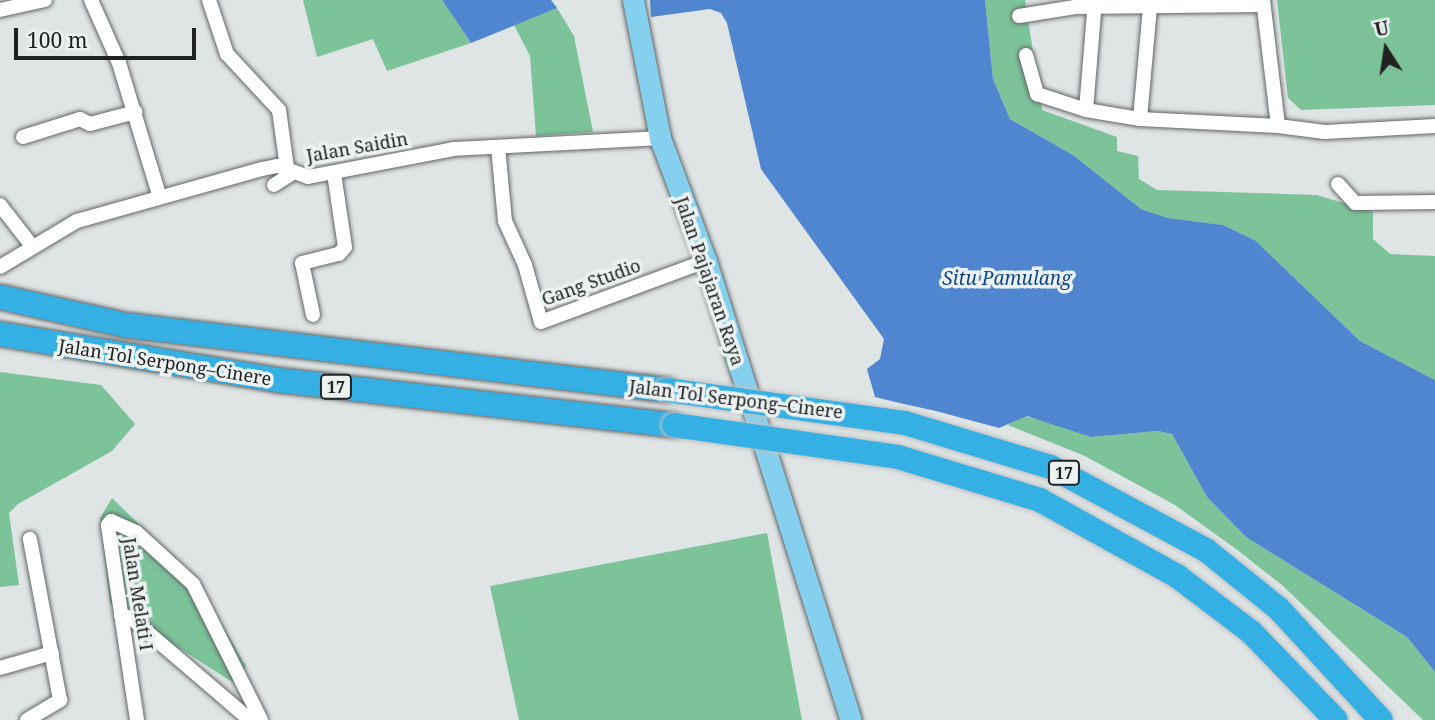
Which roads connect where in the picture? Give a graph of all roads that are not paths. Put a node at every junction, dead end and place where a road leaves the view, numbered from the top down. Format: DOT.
graph roads {
  1 [pos="45,0"];
  2 [pos="91,0"];
  3 [pos="209,0"];
  4 [pos="633,0"];
  5 [pos="1263,2"];
  6 [pos="1095,3"];
  7 [pos="1150,8"];
  8 [pos="0,10"];
  9 [pos="1019,16"];
  10 [pos="1026,55"];
  11 [pos="1086,110"];
  12 [pos="135,112"];
  13 [pos="1140,119"];
  14 [pos="1278,126"];
  15 [pos="1435,126"];
  16 [pos="23,137"];
  17 [pos="660,138"];
  18 [pos="498,147"];
  19 [pos="289,171"];
  20 [pos="334,173"];
  21 [pos="1338,184"];
  22 [pos="274,185"];
  23 [pos="159,195"];
  24 [pos="1435,202"];
  25 [pos="0,205"];
  26 [pos="32,246"];
  27 [pos="706,261"];
  28 [pos="0,267"];
  29 [pos="0,297"];
  30 [pos="313,315"];
  31 [pos="0,334"];
  32 [pos="30,539"];
  33 [pos="121,615"];
  34 [pos="52,653"];
  35 [pos="0,668"];
  36 [pos="139,719"];
  37 [pos="27,720"];
  38 [pos="250,720"];
  39 [pos="261,720"];
  40 [pos="851,720"];
  41 [pos="1336,720"];
  42 [pos="1381,720"];
  1 -- 8 [label="street"];
  2 -- 12 [label="street"];
  3 -- 19 [label="street"];
  4 -- 17 [label="main road, Jalan Pajajaran Raya"];
  5 -- 7 [label="street"];
  5 -- 14 [label="street"];
  6 -- 7 [label="street"];
  6 -- 9 [label="street"];
  6 -- 11 [label="street"];
  7 -- 13 [label="street"];
  10 -- 11 [label="street"];
  11 -- 13 [label="street"];
  12 -- 16 [label="street"];
  12 -- 23 [label="street"];
  13 -- 14 [label="street"];
  14 -- 15 [label="street"];
  17 -- 18 [label="street, Jalan Saidin"];
  17 -- 27 [label="main road, Jalan Pajajaran Raya"];
  18 -- 20 [label="street, Jalan Saidin"];
  18 -- 27 [label="street, Gang Studio"];
  19 -- 20 [label="street, Jalan Saidin"];
  19 -- 22 [label="street"];
  19 -- 23 [label="street, Jalan Saidin"];
  20 -- 30 [label="street"];
  21 -- 24 [label="street"];
  23 -- 26 [label="street, Jalan Saidin"];
  25 -- 26 [label="street"];
  26 -- 28 [label="street, Jalan Saidin"];
  27 -- 40 [label="main road, Jalan Pajajaran Raya"];
  29 -- 42 [label="highway, Jalan Tol Serpong–Cinere / 17, bridge"];
  31 -- 41 [label="highway, Jalan Tol Serpong–Cinere / 17, bridge"];
  32 -- 34 [label="street"];
  33 -- 36 [label="street, Jalan Melati I"];
  33 -- 38 [label="street"];
  33 -- 39 [label="street, Jalan Melati I"];
  34 -- 35 [label="street"];
  34 -- 37 [label="street"];
}
